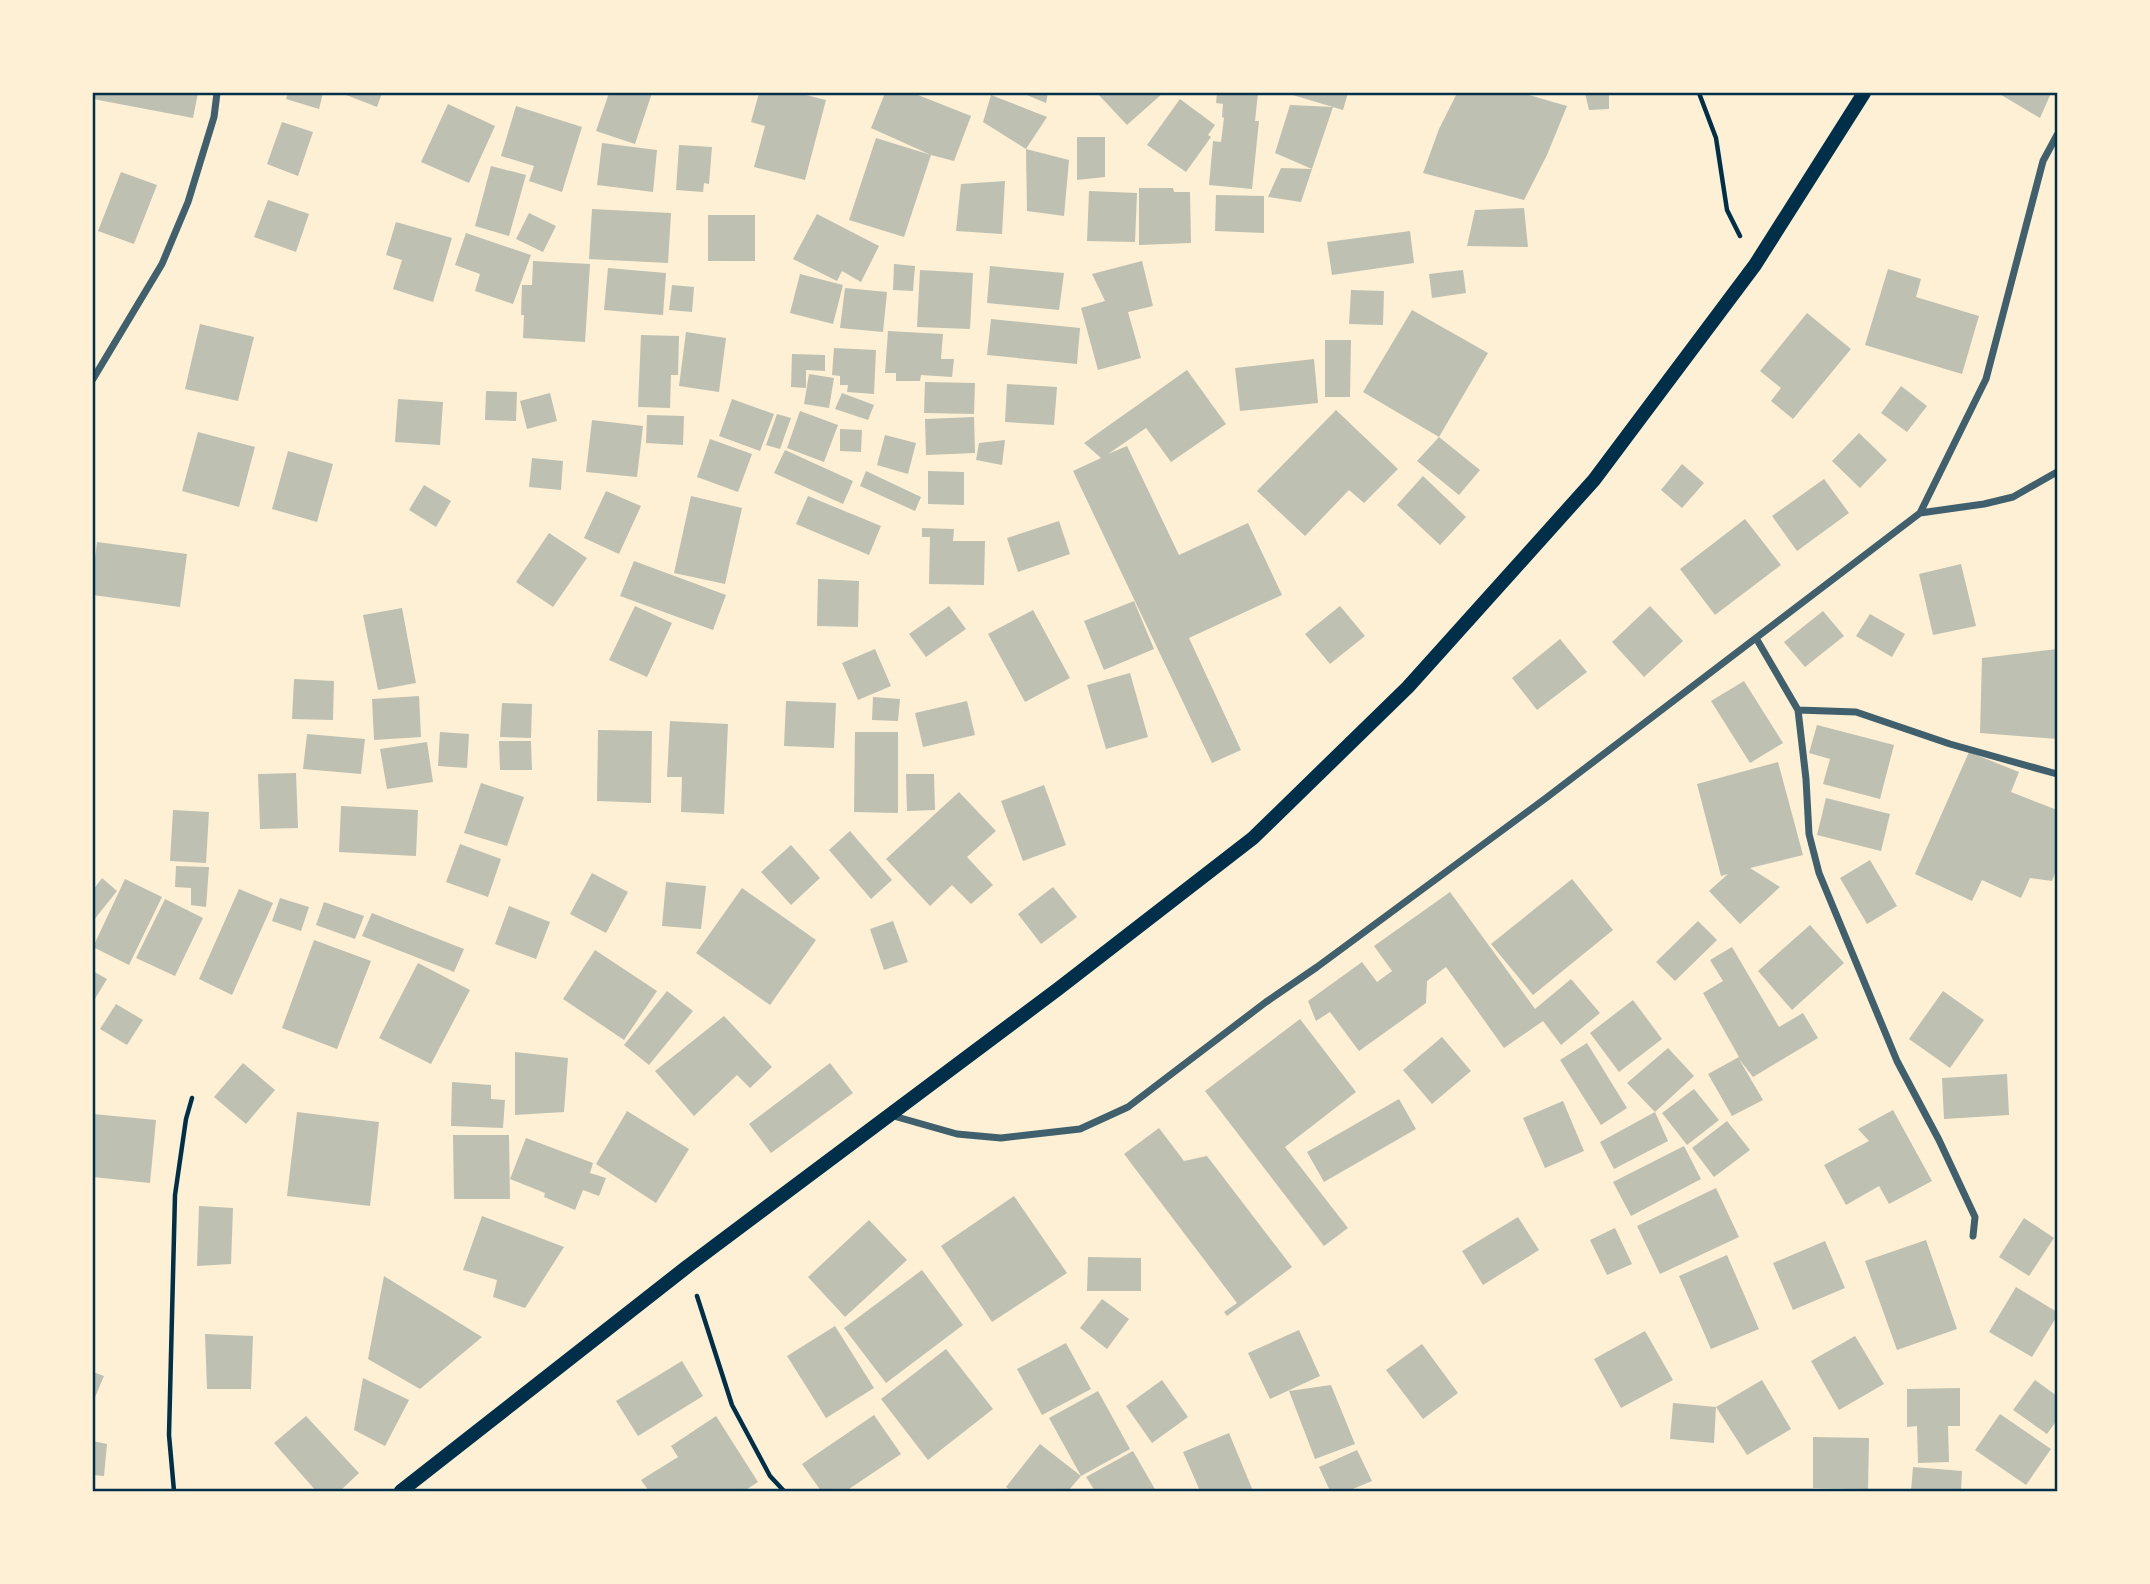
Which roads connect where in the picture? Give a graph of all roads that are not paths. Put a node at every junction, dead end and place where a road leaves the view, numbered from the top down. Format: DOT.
graph roads {
  1 [pos="217,93"];
  2 [pos="1864,93"];
  3 [pos="2057,135"];
  4 [pos="93,379"];
  5 [pos="2057,472"];
  6 [pos="1920,513"];
  7 [pos="1756,638"];
  8 [pos="1798,710"];
  9 [pos="2057,774"];
  10 [pos="890,1115"];
  11 [pos="1973,1236"];
  12 [pos="401,1491"];
  1 -- 4 [label="street"];
  2 -- 10 [label="main road"];
  3 -- 6 [label="street"];
  5 -- 6 [label="street"];
  6 -- 7 [label="street"];
  7 -- 8 [label="street"];
  7 -- 10 [label="street"];
  8 -- 9 [label="street"];
  8 -- 11 [label="street"];
  10 -- 12 [label="main road"];
}
